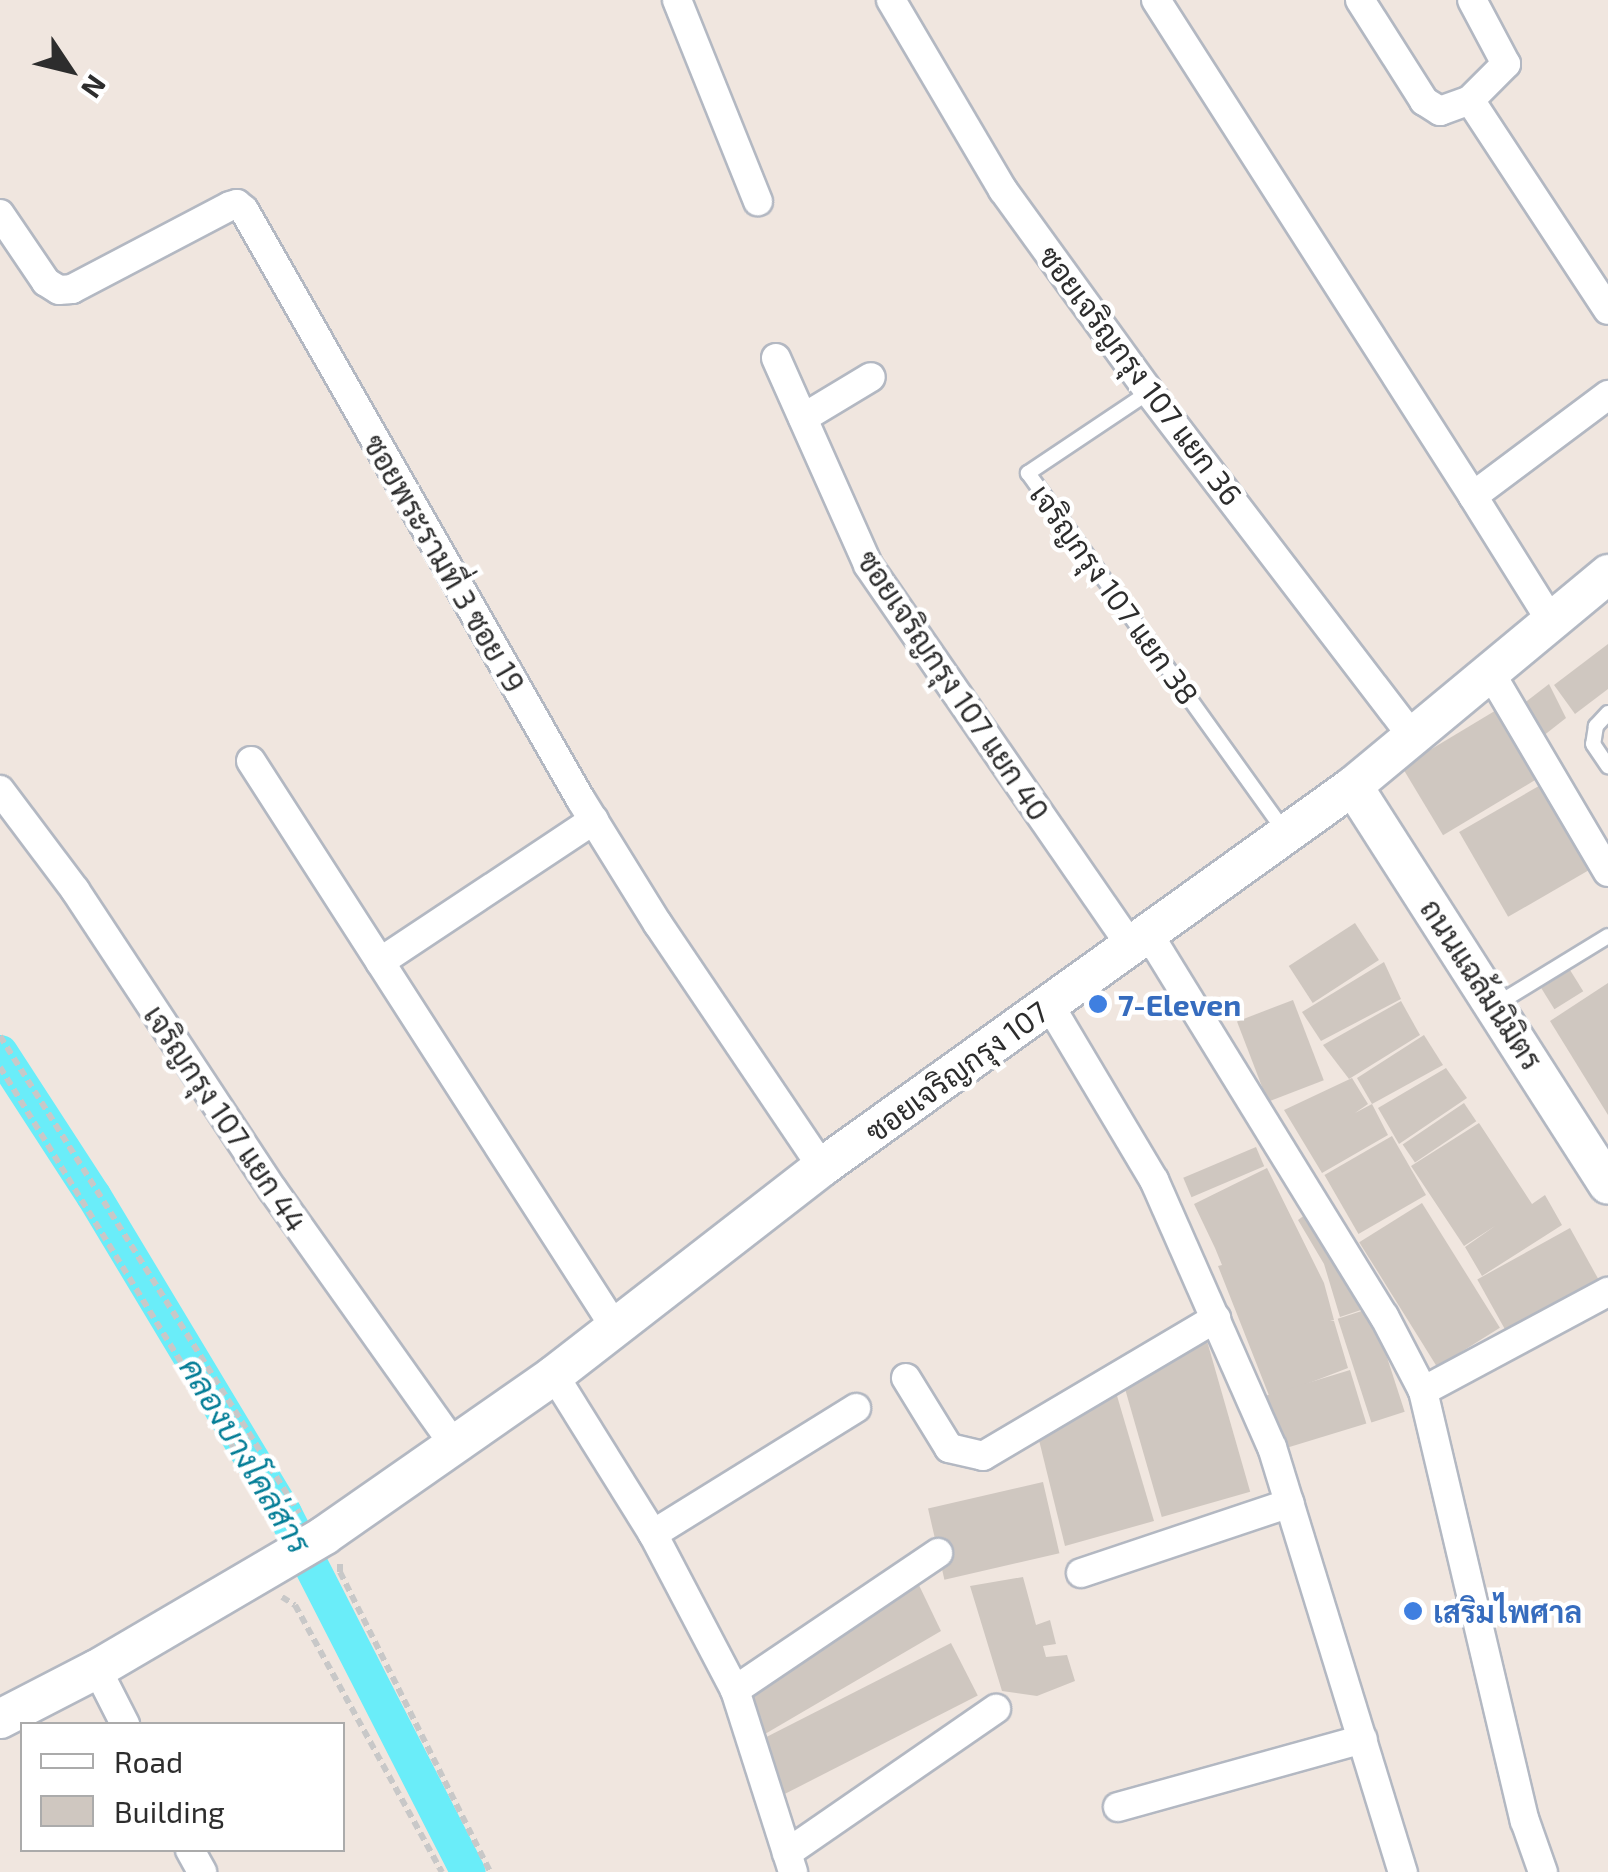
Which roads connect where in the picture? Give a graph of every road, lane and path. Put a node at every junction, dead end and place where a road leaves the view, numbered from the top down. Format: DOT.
graph roads {
  1 [pos="677,0"];
  2 [pos="891,0"];
  3 [pos="1156,0"];
  4 [pos="1360,0"];
  5 [pos="1472,0"];
  6 [pos="1470,100"];
  7 [pos="758,201"];
  8 [pos="0,214"];
  9 [pos="1608,310"];
  10 [pos="776,358"];
  11 [pos="871,376"];
  12 [pos="1150,392"];
  13 [pos="1608,395"];
  14 [pos="803,418"];
  15 [pos="1472,496"];
  16 [pos="1608,574"];
  17 [pos="1551,621"];
  18 [pos="1490,672"];
  19 [pos="1608,714"];
  20 [pos="1412,736"];
  21 [pos="252,761"];
  22 [pos="1608,766"];
  23 [pos="1353,786"];
  24 [pos="0,790"];
  25 [pos="594,820"];
  26 [pos="1286,834"];
  27 [pos="1608,872"];
  28 [pos="1608,936"];
  29 [pos="1139,939"];
  30 [pos="380,962"];
  31 [pos="1049,1004"];
  32 [pos="1496,1004"];
  33 [pos="0,1036"];
  34 [pos="0,1067"];
  35 [pos="822,1167"];
  36 [pos="1608,1184"];
  37 [pos="1608,1292"];
  38 [pos="1216,1318"];
  39 [pos="616,1329"];
  40 [pos="554,1374"];
  41 [pos="906,1378"];
  42 [pos="1423,1391"];
  43 [pos="856,1408"];
  44 [pos="454,1445"];
  45 [pos="1290,1503"];
  46 [pos="653,1534"];
  47 [pos="296,1550"];
  48 [pos="938,1553"];
  49 [pos="1082,1573"];
  50 [pos="97,1669"];
  51 [pos="735,1690"];
  52 [pos="996,1709"];
  53 [pos="0,1719"];
  54 [pos="125,1722"];
  55 [pos="1363,1738"];
  56 [pos="1118,1807"];
  57 [pos="790,1863"];
  58 [pos="442,1872"];
  59 [pos="490,1872"];
  60 [pos="1403,1872"];
  61 [pos="1543,1872"];
  1 -- 7 [label="street"];
  2 -- 12 [label="street, ซอยเจริญกรุง 107 แยก 36"];
  3 -- 15 [label="street"];
  4 -- 6 [label="street"];
  5 -- 6 [label="street"];
  6 -- 9 [label="street"];
  8 -- 25 [label="street, ซอยพระรามที่ 3 ซอย 19"];
  10 -- 14 [label="street, ซอยเจริญกรุง 107 แยก 40"];
  11 -- 14 [label="street"];
  12 -- 20 [label="street, ซอยเจริญกรุง 107 แยก 36"];
  12 -- 26 [label="lane, เจริญกรุง 107 แยก 38"];
  13 -- 15 [label="street"];
  14 -- 29 [label="street, ซอยเจริญกรุง 107 แยก 40"];
  15 -- 17 [label="street"];
  16 -- 17 [label="street, ซอยเจริญกรุง 107"];
  17 -- 18 [label="street, ซอยเจริญกรุง 107"];
  18 -- 20 [label="street, ซอยเจริญกรุง 107"];
  18 -- 27 [label="street"];
  19 -- 22 [label="lane"];
  20 -- 23 [label="street, ซอยเจริญกรุง 107"];
  21 -- 30 [label="street"];
  23 -- 26 [label="street, ซอยเจริญกรุง 107"];
  23 -- 32 [label="street, ถนนแฉล้มนิมิตร"];
  24 -- 44 [label="street, เจริญกรุง 107 แยก 44"];
  25 -- 30 [label="street"];
  25 -- 35 [label="street, ซอยพระรามที่ 3 ซอย 19"];
  26 -- 29 [label="street, ซอยเจริญกรุง 107"];
  28 -- 32 [label="lane"];
  29 -- 31 [label="street, ซอยเจริญกรุง 107"];
  29 -- 42 [label="street, ซอยเจริญกรุง 107 แยก 40"];
  30 -- 39 [label="street"];
  31 -- 35 [label="street, ซอยเจริญกรุง 107"];
  31 -- 38 [label="street"];
  32 -- 36 [label="street, ถนนแฉล้มนิมิตร"];
  33 -- 47 [label="path"];
  34 -- 47 [label="path"];
  35 -- 39 [label="street, ซอยเจริญกรุง 107"];
  37 -- 42 [label="street"];
  38 -- 41 [label="street"];
  38 -- 45 [label="street"];
  39 -- 40 [label="street, ซอยเจริญกรุง 107"];
  40 -- 44 [label="street, ซอยเจริญกรุง 107"];
  40 -- 46 [label="street"];
  42 -- 61 [label="street, ซอยเจริญกรุง 107 แยก 40"];
  43 -- 46 [label="street"];
  44 -- 47 [label="street, ซอยเจริญกรุง 107"];
  45 -- 49 [label="street"];
  45 -- 55 [label="street"];
  46 -- 51 [label="street"];
  47 -- 50 [label="street, ซอยเจริญกรุง 107"];
  47 -- 58 [label="path"];
  47 -- 59 [label="path"];
  48 -- 51 [label="street"];
  50 -- 53 [label="street, ซอยเจริญกรุง 107"];
  50 -- 54 [label="street"];
  51 -- 57 [label="street"];
  52 -- 57 [label="street"];
  55 -- 56 [label="street"];
  55 -- 60 [label="street"];
}
